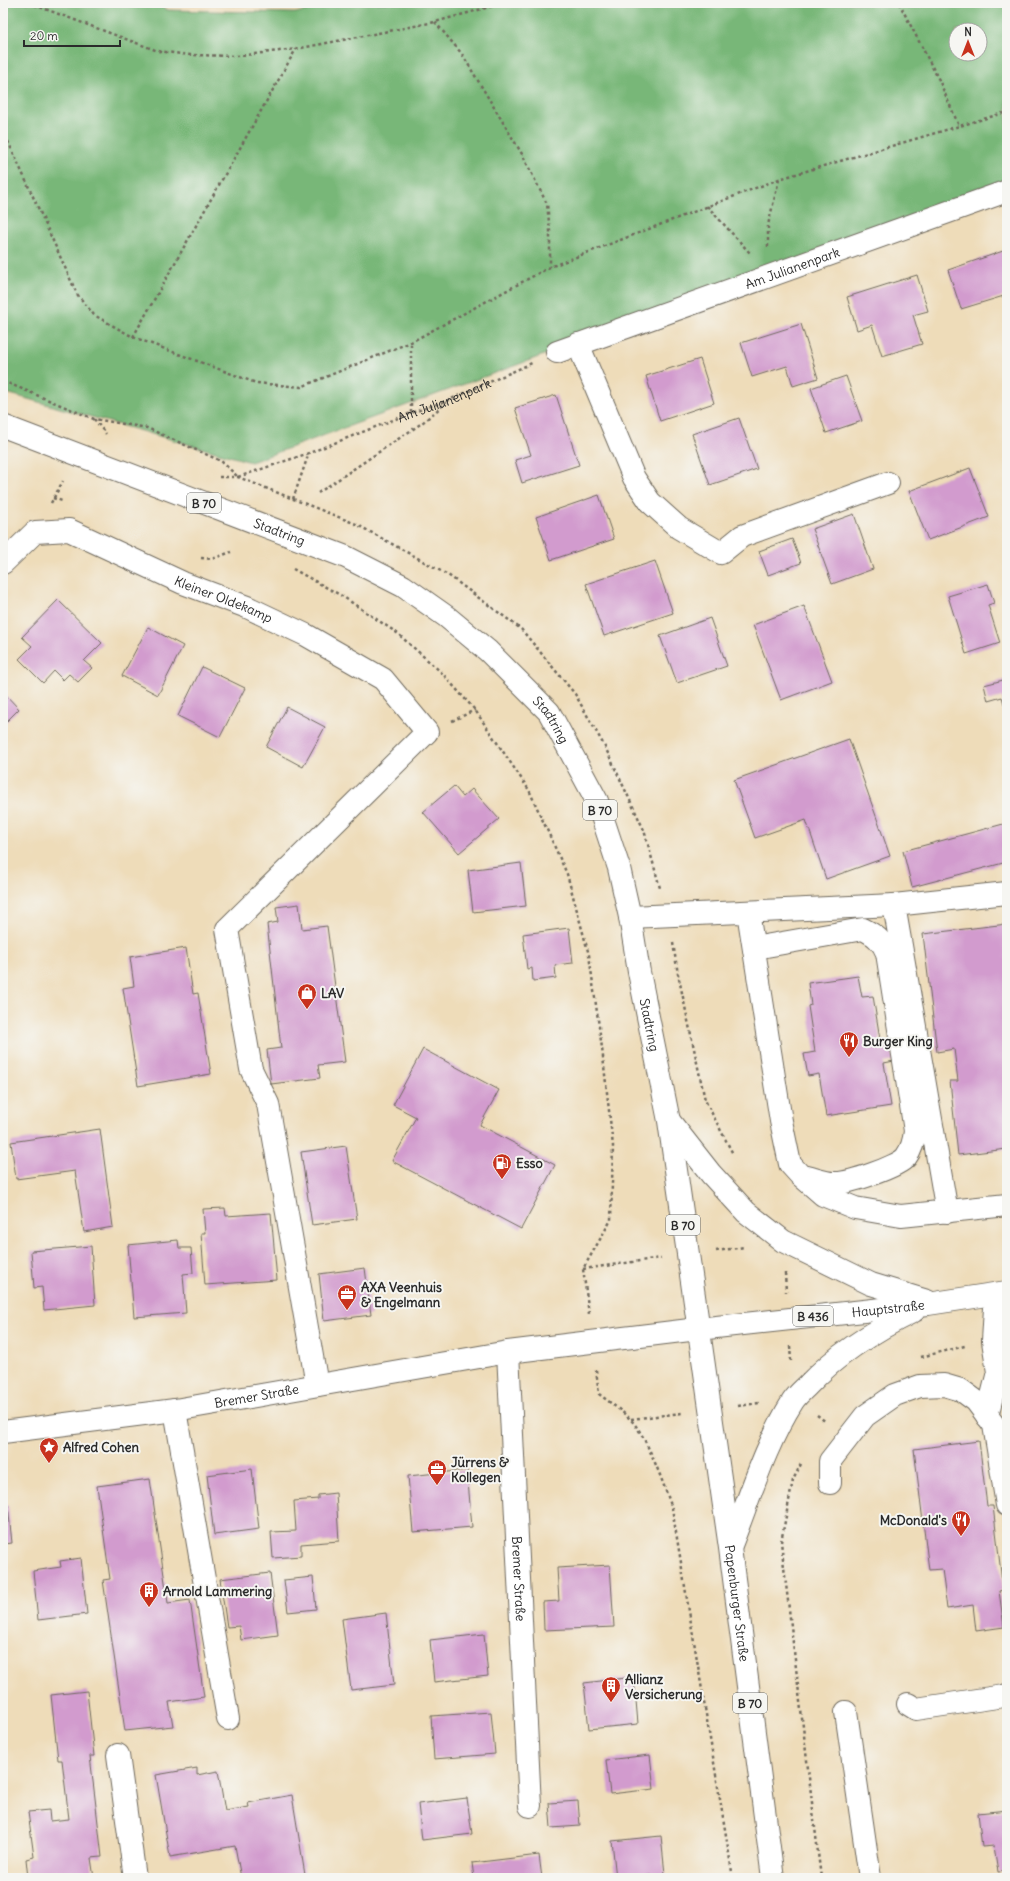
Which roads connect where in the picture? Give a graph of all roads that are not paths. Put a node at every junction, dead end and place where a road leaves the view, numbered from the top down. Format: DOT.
graph roads {
  1 [pos="1007,192"];
  2 [pos="578,344"];
  3 [pos="557,352"];
  4 [pos="3,426"];
  5 [pos="888,483"];
  6 [pos="3,563"];
  7 [pos="1007,893"];
  8 [pos="894,905"];
  9 [pos="748,912"];
  10 [pos="630,917"];
  11 [pos="754,948"];
  12 [pos="669,1121"];
  13 [pos="795,1170"];
  14 [pos="1007,1205"];
  15 [pos="947,1212"];
  16 [pos="1007,1294"];
  17 [pos="931,1304"];
  18 [pos="698,1328"];
  19 [pos="508,1352"];
  20 [pos="317,1385"];
  21 [pos="175,1410"];
  22 [pos="987,1416"];
  23 [pos="3,1432"];
  24 [pos="830,1483"];
  25 [pos="1007,1506"];
  26 [pos="730,1548"];
  27 [pos="1007,1695"];
  28 [pos="908,1704"];
  29 [pos="846,1712"];
  30 [pos="228,1719"];
  31 [pos="118,1755"];
  32 [pos="530,1806"];
  33 [pos="135,1878"];
  34 [pos="773,1878"];
  35 [pos="870,1878"];
  1 -- 2 [label="main road, Am Julianenpark"];
  2 -- 3 [label="main road, Am Julianenpark"];
  2 -- 5 [label="main road"];
  4 -- 10 [label="main road, Stadtring / B 70"];
  6 -- 20 [label="main road, Kleiner Oldekamp"];
  7 -- 8 [label="main road"];
  8 -- 9 [label="main road"];
  8 -- 15 [label="main road"];
  9 -- 10 [label="main road"];
  9 -- 11 [label="main road"];
  10 -- 12 [label="main road, Stadtring / B 70"];
  11 -- 13 [label="main road"];
  11 -- 13 [label="main road"];
  12 -- 17 [label="main road, B 436"];
  12 -- 18 [label="main road, Stadtring / B 70"];
  13 -- 15 [label="main road"];
  14 -- 15 [label="main road"];
  16 -- 17 [label="main road, Hauptstraße / B 436"];
  16 -- 22 [label="main road"];
  17 -- 18 [label="main road, Hauptstraße / B 436"];
  17 -- 26 [label="main road"];
  18 -- 19 [label="main road, Bremer Straße"];
  18 -- 26 [label="main road, Papenburger Straße / B 70"];
  19 -- 20 [label="main road, Bremer Straße"];
  19 -- 32 [label="main road, Bremer Straße"];
  20 -- 21 [label="main road, Bremer Straße"];
  21 -- 23 [label="main road, Bremer Straße"];
  21 -- 30 [label="main road"];
  22 -- 24 [label="main road"];
  22 -- 25 [label="main road"];
  26 -- 34 [label="main road, Papenburger Straße / B 70"];
  27 -- 28 [label="main road"];
  29 -- 35 [label="main road"];
  31 -- 33 [label="main road"];
}
